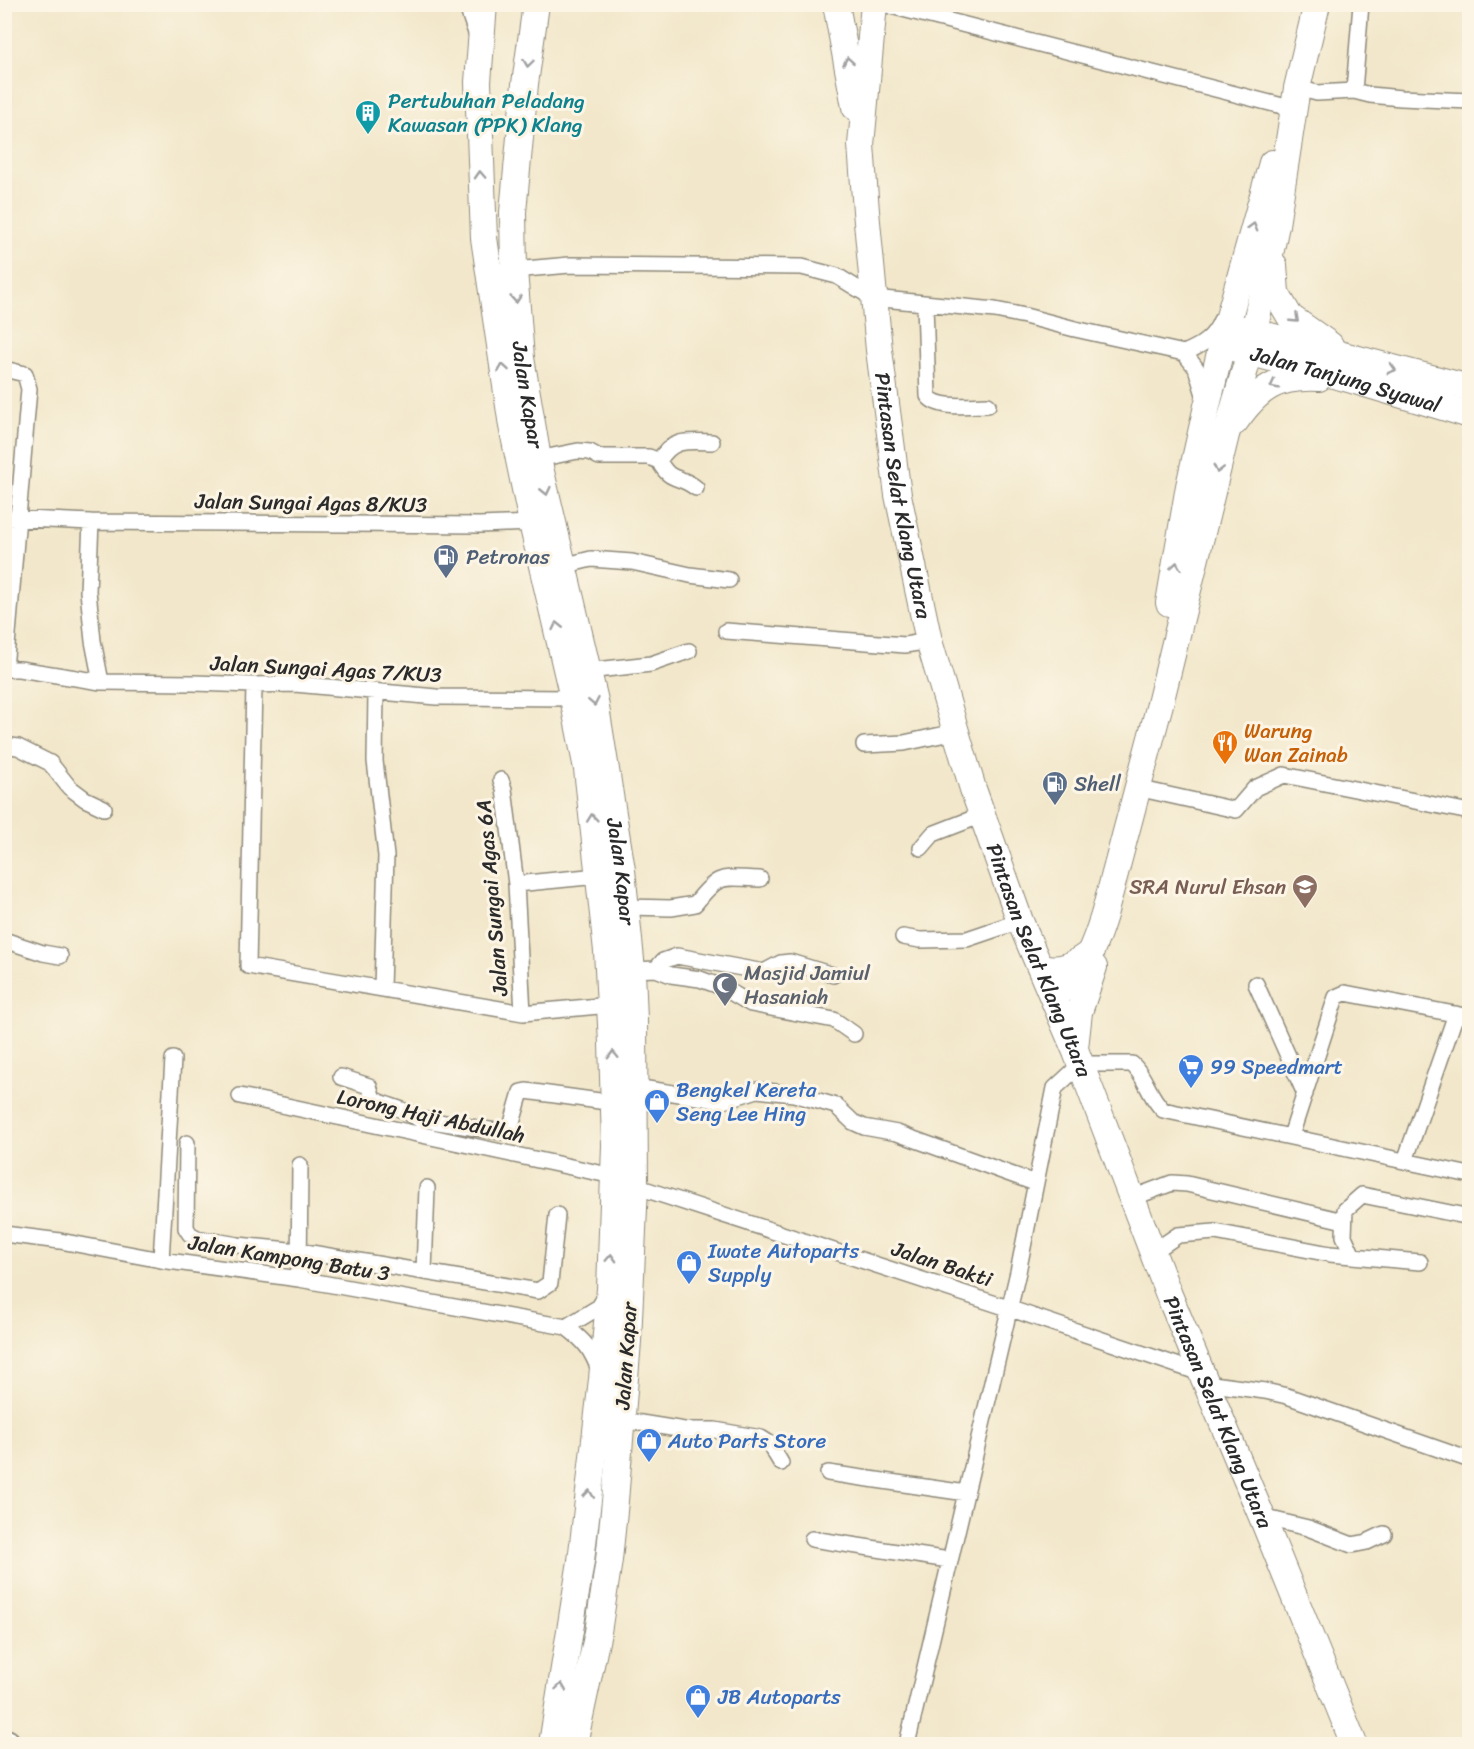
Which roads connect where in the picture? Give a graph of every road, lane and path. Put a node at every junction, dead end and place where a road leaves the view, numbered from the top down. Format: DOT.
graph roads {
  1 [pos="466,4"];
  2 [pos="484,4"];
  3 [pos="536,4"];
  4 [pos="836,4"];
  5 [pos="874,4"];
  6 [pos="883,4"];
  7 [pos="1317,4"];
  8 [pos="1361,4"];
  9 [pos="480,44"];
  10 [pos="1354,91"];
  11 [pos="1293,98"];
  12 [pos="1470,101"];
  13 [pos="861,140"];
  14 [pos="1275,225"];
  15 [pos="514,270"];
  16 [pos="1240,274"];
  17 [pos="873,298"];
  18 [pos="925,304"];
  19 [pos="1224,335"];
  20 [pos="1252,342"];
  21 [pos="1184,353"];
  22 [pos="1351,368"];
  23 [pos="4,369"];
  24 [pos="1470,388"];
  25 [pos="988,405"];
  26 [pos="1207,406"];
  27 [pos="1470,415"];
  28 [pos="1226,435"];
  29 [pos="712,442"];
  30 [pos="538,459"];
  31 [pos="658,460"];
  32 [pos="696,488"];
  33 [pos="11,518"];
  34 [pos="91,522"];
  35 [pos="532,523"];
  36 [pos="563,566"];
  37 [pos="729,580"];
  38 [pos="726,631"];
  39 [pos="929,641"];
  40 [pos="689,651"];
  41 [pos="5,669"];
  42 [pos="587,671"];
  43 [pos="101,682"];
  44 [pos="254,685"];
  45 [pos="376,692"];
  46 [pos="573,698"];
  47 [pos="955,732"];
  48 [pos="4,745"];
  49 [pos="864,745"];
  50 [pos="1140,778"];
  51 [pos="501,780"];
  52 [pos="104,808"];
  53 [pos="1470,812"];
  54 [pos="982,815"];
  55 [pos="921,848"];
  56 [pos="598,876"];
  57 [pos="760,879"];
  58 [pos="516,884"];
  59 [pos="627,907"];
  60 [pos="1020,921"];
  61 [pos="903,937"];
  62 [pos="4,940"];
  63 [pos="60,956"];
  64 [pos="1093,959"];
  65 [pos="1040,967"];
  66 [pos="644,969"];
  67 [pos="833,975"];
  68 [pos="1256,984"];
  69 [pos="382,988"];
  70 [pos="1055,1001"];
  71 [pos="610,1005"];
  72 [pos="523,1013"];
  73 [pos="1463,1015"];
  74 [pos="854,1034"];
  75 [pos="1078,1057"];
  76 [pos="173,1059"];
  77 [pos="341,1077"];
  78 [pos="635,1087"];
  79 [pos="1305,1094"];
  80 [pos="240,1096"];
  81 [pos="614,1103"];
  82 [pos="1291,1137"];
  83 [pos="187,1143"];
  84 [pos="1405,1161"];
  85 [pos="300,1165"];
  86 [pos="1470,1175"];
  87 [pos="624,1181"];
  88 [pos="1035,1183"];
  89 [pos="427,1188"];
  90 [pos="1132,1198"];
  91 [pos="557,1215"];
  92 [pos="1470,1216"];
  93 [pos="1344,1221"];
  94 [pos="4,1234"];
  95 [pos="299,1251"];
  96 [pos="1153,1252"];
  97 [pos="1353,1256"];
  98 [pos="161,1260"];
  99 [pos="1420,1262"];
  100 [pos="424,1272"];
  101 [pos="299,1279"];
  102 [pos="609,1289"];
  103 [pos="1008,1308"];
  104 [pos="566,1327"];
  105 [pos="1202,1378"];
  106 [pos="602,1379"];
  107 [pos="622,1420"];
  108 [pos="1470,1460"];
  109 [pos="781,1463"];
  110 [pos="828,1473"];
  111 [pos="966,1493"];
  112 [pos="1262,1517"];
  113 [pos="1384,1534"];
  114 [pos="812,1539"];
  115 [pos="949,1560"];
  116 [pos="552,1744"];
  117 [pos="574,1744"];
  118 [pos="907,1744"];
  119 [pos="1354,1744"];
  1 -- 9 [label="street"];
  2 -- 9 [label="main road, Jalan Kapar"];
  3 -- 15 [label="main road, Jalan Kapar, one-way"];
  13 -- 4 [label="main road, Pintasan Selat Klang Utara, one-way"];
  5 -- 13 [label="main road, Pintasan Selat Klang Utara"];
  6 -- 11 [label="street"];
  7 -- 11 [label="main road"];
  8 -- 10 [label="street"];
  35 -- 9 [label="main road, Jalan Kapar, one-way"];
  10 -- 11 [label="street"];
  10 -- 12 [label="street"];
  11 -- 14 [label="main road"];
  16 -- 11 [label="main road, one-way"];
  13 -- 17 [label="main road, Pintasan Selat Klang Utara"];
  14 -- 20 [label="main road"];
  14 -- 22 [label="main road, one-way"];
  15 -- 17 [label="street"];
  15 -- 30 [label="main road, Jalan Kapar, one-way"];
  16 -- 19 [label="main road"];
  16 -- 21 [label="street"];
  17 -- 18 [label="street"];
  17 -- 39 [label="main road, Pintasan Selat Klang Utara"];
  18 -- 21 [label="street"];
  18 -- 25 [label="street"];
  19 -- 20 [label="main road, Jalan Tanjung Syawal"];
  19 -- 26 [label="main road"];
  20 -- 22 [label="main road, Jalan Tanjung Syawal"];
  20 -- 28 [label="main road"];
  21 -- 26 [label="street"];
  22 -- 24 [label="main road, Jalan Tanjung Syawal, one-way"];
  22 -- 27 [label="main road, Jalan Tanjung Syawal"];
  22 -- 28 [label="main road, one-way"];
  23 -- 33 [label="street"];
  50 -- 26 [label="main road, one-way"];
  28 -- 50 [label="main road, one-way"];
  29 -- 31 [label="street"];
  30 -- 31 [label="street"];
  30 -- 36 [label="main road, Jalan Kapar, one-way"];
  31 -- 32 [label="street"];
  33 -- 34 [label="street, Jalan Sungai Agas 8/KU3"];
  33 -- 41 [label="street"];
  34 -- 35 [label="street, Jalan Sungai Agas 8/KU3"];
  34 -- 43 [label="street"];
  46 -- 35 [label="main road, Jalan Kapar, one-way"];
  36 -- 37 [label="street"];
  36 -- 42 [label="main road, Jalan Kapar"];
  38 -- 39 [label="street"];
  39 -- 47 [label="main road, Pintasan Selat Klang Utara"];
  40 -- 42 [label="street"];
  41 -- 43 [label="street, Jalan Sungai Agas 7/KU3"];
  42 -- 59 [label="main road, Jalan Kapar, one-way"];
  43 -- 44 [label="street, Jalan Sungai Agas 7/KU3"];
  44 -- 45 [label="street, Jalan Sungai Agas 7/KU3"];
  44 -- 69 [label="street"];
  45 -- 46 [label="street, Jalan Sungai Agas 7/KU3"];
  45 -- 69 [label="street"];
  56 -- 46 [label="main road, Jalan Kapar, one-way"];
  47 -- 49 [label="street"];
  47 -- 54 [label="main road, Pintasan Selat Klang Utara"];
  48 -- 52 [label="street"];
  50 -- 53 [label="street"];
  50 -- 64 [label="main road"];
  51 -- 58 [label="street, Jalan Sungai Agas 6A"];
  54 -- 55 [label="street"];
  54 -- 60 [label="main road, Pintasan Selat Klang Utara"];
  56 -- 58 [label="street"];
  56 -- 71 [label="main road, Jalan Kapar"];
  57 -- 59 [label="street"];
  58 -- 72 [label="street, Jalan Sungai Agas 6A"];
  59 -- 66 [label="main road, Jalan Kapar"];
  60 -- 61 [label="street"];
  60 -- 65 [label="main road, Pintasan Selat Klang Utara"];
  62 -- 63 [label="street"];
  64 -- 65 [label="main road"];
  64 -- 70 [label="main road"];
  64 -- 75 [label="main road"];
  65 -- 70 [label="main road, Pintasan Selat Klang Utara"];
  66 -- 67 [label="street"];
  66 -- 74 [label="street"];
  66 -- 78 [label="main road, Jalan Kapar"];
  68 -- 79 [label="street"];
  69 -- 72 [label="street"];
  70 -- 75 [label="main road, Pintasan Selat Klang Utara"];
  71 -- 72 [label="street"];
  81 -- 71 [label="main road, Jalan Kapar, one-way"];
  73 -- 79 [label="street"];
  73 -- 84 [label="street"];
  75 -- 82 [label="street"];
  75 -- 88 [label="street"];
  75 -- 90 [label="main road, Pintasan Selat Klang Utara"];
  76 -- 98 [label="street"];
  77 -- 81 [label="street"];
  78 -- 87 [label="main road, Jalan Kapar"];
  78 -- 88 [label="street"];
  79 -- 82 [label="street"];
  80 -- 87 [label="street, Lorong Haji Abdullah"];
  81 -- 87 [label="main road, Jalan Kapar"];
  82 -- 84 [label="street"];
  83 -- 95 [label="street"];
  84 -- 86 [label="street"];
  85 -- 95 [label="street"];
  102 -- 87 [label="main road, Jalan Kapar, one-way"];
  87 -- 103 [label="street, Jalan Bakti"];
  87 -- 107 [label="main road, Jalan Kapar"];
  88 -- 103 [label="street"];
  89 -- 100 [label="street"];
  90 -- 93 [label="street"];
  90 -- 96 [label="main road, Pintasan Selat Klang Utara"];
  91 -- 100 [label="street"];
  92 -- 93 [label="street"];
  93 -- 97 [label="street"];
  94 -- 98 [label="street, Jalan Kampong Batu 3"];
  95 -- 100 [label="street"];
  95 -- 101 [label="street"];
  96 -- 97 [label="street"];
  96 -- 105 [label="main road, Pintasan Selat Klang Utara"];
  97 -- 99 [label="street"];
  98 -- 101 [label="street, Jalan Kampong Batu 3"];
  101 -- 104 [label="street, Jalan Kampong Batu 3"];
  102 -- 104 [label="street"];
  102 -- 106 [label="main road, Jalan Kapar"];
  103 -- 105 [label="street, Jalan Bakti"];
  103 -- 111 [label="street"];
  104 -- 106 [label="street"];
  105 -- 108 [label="street, Jalan Bakti"];
  105 -- 112 [label="main road, Pintasan Selat Klang Utara"];
  116 -- 106 [label="main road, Jalan Kapar, one-way"];
  107 -- 109 [label="street"];
  107 -- 117 [label="main road, Jalan Kapar"];
  110 -- 111 [label="street"];
  111 -- 115 [label="street"];
  112 -- 113 [label="street"];
  112 -- 119 [label="main road, Pintasan Selat Klang Utara"];
  114 -- 115 [label="street"];
  115 -- 118 [label="street"];
}
